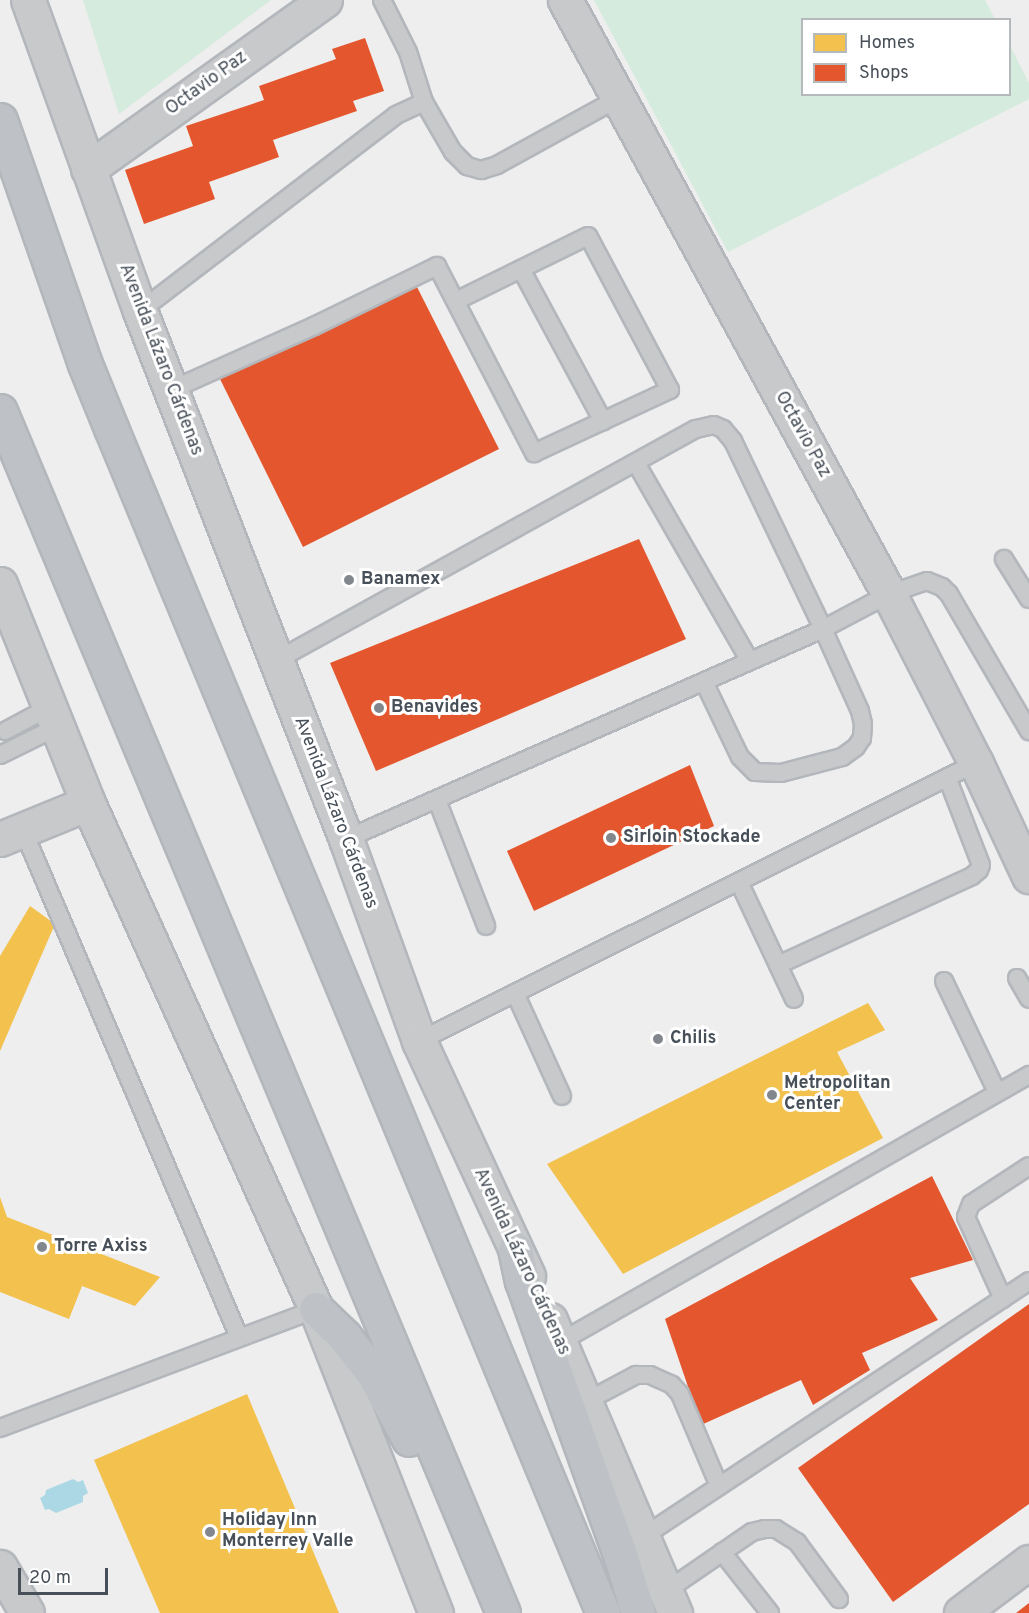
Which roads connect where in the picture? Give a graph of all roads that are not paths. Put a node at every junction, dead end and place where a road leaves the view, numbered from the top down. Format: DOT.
graph roads {
  1 [pos="28,0"];
  2 [pos="325,0"];
  3 [pos="382,0"];
  4 [pos="565,0"];
  5 [pos="619,98"];
  6 [pos="424,102"];
  7 [pos="0,120"];
  8 [pos="88,169"];
  9 [pos="521,269"];
  10 [pos="456,301"];
  11 [pos="140,311"];
  12 [pos="171,390"];
  13 [pos="0,411"];
  14 [pos="603,421"];
  15 [pos="636,463"];
  16 [pos="1004,559"];
  17 [pos="0,584"];
  18 [pos="889,594"];
  19 [pos="1029,599"];
  20 [pos="823,629"];
  21 [pos="276,660"];
  22 [pos="750,661"];
  23 [pos="704,682"];
  24 [pos="53,718"];
  25 [pos="3,725"];
  26 [pos="1029,731"];
  27 [pos="7,752"];
  28 [pos="976,763"];
  29 [pos="946,777"];
  30 [pos="437,801"];
  31 [pos="88,803"];
  32 [pos="11,835"];
  33 [pos="346,839"];
  34 [pos="1029,876"];
  35 [pos="739,882"];
  36 [pos="486,926"];
  37 [pos="778,965"];
  38 [pos="1017,978"];
  39 [pos="944,981"];
  40 [pos="515,993"];
  41 [pos="794,999"];
  42 [pos="1029,999"];
  43 [pos="419,1041"];
  44 [pos="1029,1075"];
  45 [pos="998,1092"];
  46 [pos="562,1096"];
  47 [pos="1029,1166"];
  48 [pos="514,1249"];
  49 [pos="1029,1281"];
  50 [pos="1003,1299"];
  51 [pos="316,1309"];
  52 [pos="239,1337"];
  53 [pos="561,1342"];
  54 [pos="585,1402"];
  55 [pos="0,1428"];
  56 [pos="719,1486"];
  57 [pos="644,1536"];
  58 [pos="722,1551"];
  59 [pos="1029,1562"];
  60 [pos="1,1572"];
  61 [pos="839,1599"];
  62 [pos="671,1602"];
  63 [pos="500,1605"];
  64 [pos="27,1613"];
  65 [pos="436,1613"];
  66 [pos="603,1613"];
  67 [pos="638,1613"];
  68 [pos="770,1613"];
  69 [pos="961,1613"];
  1 -- 8 [label="street, Avenida Lázaro Cárdenas"];
  2 -- 8 [label="street, Octavio Paz"];
  3 -- 6 [label="lane"];
  4 -- 5 [label="street, Octavio Paz"];
  5 -- 6 [label="lane"];
  5 -- 18 [label="street, Octavio Paz"];
  6 -- 11 [label="lane"];
  7 -- 66 [label="highway"];
  8 -- 11 [label="street, Avenida Lázaro Cárdenas"];
  9 -- 10 [label="lane"];
  9 -- 14 [label="lane"];
  9 -- 14 [label="lane"];
  10 -- 12 [label="lane"];
  10 -- 14 [label="lane"];
  11 -- 12 [label="street, Avenida Lázaro Cárdenas"];
  12 -- 21 [label="street, Avenida Lázaro Cárdenas"];
  13 -- 63 [label="highway"];
  15 -- 20 [label="lane"];
  15 -- 21 [label="lane"];
  15 -- 22 [label="lane"];
  16 -- 19 [label="lane"];
  17 -- 24 [label="street"];
  18 -- 20 [label="lane"];
  18 -- 26 [label="lane"];
  18 -- 28 [label="street, Octavio Paz"];
  20 -- 22 [label="lane"];
  20 -- 23 [label="lane"];
  21 -- 33 [label="street, Avenida Lázaro Cárdenas"];
  22 -- 23 [label="lane"];
  23 -- 30 [label="lane"];
  24 -- 25 [label="lane"];
  24 -- 27 [label="lane"];
  24 -- 31 [label="street"];
  25 -- 27 [label="lane"];
  28 -- 29 [label="lane"];
  28 -- 34 [label="street, Octavio Paz"];
  29 -- 35 [label="lane"];
  29 -- 37 [label="lane"];
  30 -- 33 [label="lane"];
  30 -- 36 [label="lane"];
  31 -- 32 [label="street"];
  31 -- 51 [label="street"];
  32 -- 52 [label="lane"];
  33 -- 43 [label="street, Avenida Lázaro Cárdenas"];
  35 -- 37 [label="lane"];
  35 -- 40 [label="lane"];
  37 -- 41 [label="lane"];
  38 -- 42 [label="lane"];
  39 -- 45 [label="lane"];
  40 -- 43 [label="lane"];
  40 -- 46 [label="lane"];
  43 -- 48 [label="street, Avenida Lázaro Cárdenas"];
  44 -- 45 [label="lane"];
  45 -- 53 [label="lane"];
  47 -- 50 [label="lane"];
  48 -- 53 [label="street, Avenida Lázaro Cárdenas"];
  48 -- 67 [label="highway"];
  49 -- 50 [label="lane"];
  50 -- 56 [label="lane"];
  51 -- 52 [label="lane"];
  51 -- 63 [label="highway"];
  51 -- 65 [label="street"];
  52 -- 55 [label="lane"];
  53 -- 54 [label="street, Avenida Lázaro Cárdenas"];
  54 -- 56 [label="lane"];
  54 -- 57 [label="street, Avenida Lázaro Cárdenas"];
  56 -- 57 [label="lane"];
  57 -- 62 [label="street, Avenida Lázaro Cárdenas"];
  58 -- 61 [label="lane"];
  58 -- 62 [label="lane"];
  58 -- 68 [label="lane"];
  59 -- 69 [label="street"];
  60 -- 64 [label="street"];
}
